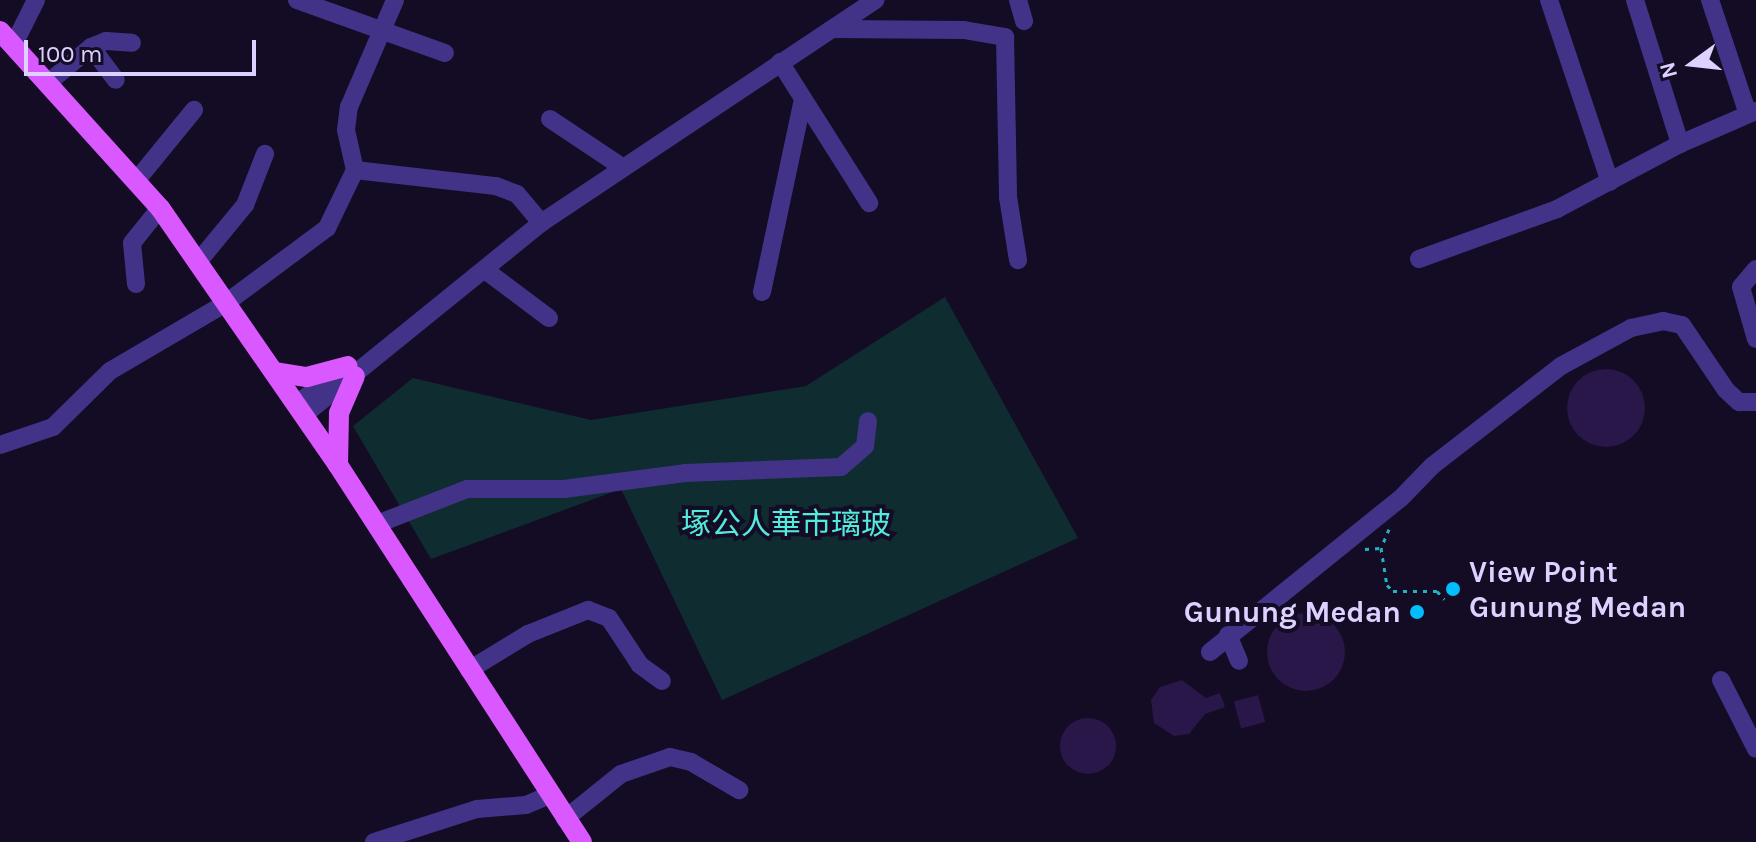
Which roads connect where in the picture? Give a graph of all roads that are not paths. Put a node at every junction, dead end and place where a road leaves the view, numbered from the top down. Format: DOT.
graph roads {
  1 [pos="36,0"];
  2 [pos="297,0"];
  3 [pos="395,0"];
  4 [pos="876,0"];
  5 [pos="1018,0"];
  6 [pos="1549,0"];
  7 [pos="1635,0"];
  8 [pos="1710,0"];
  9 [pos="853,7"];
  10 [pos="1024,21"];
  11 [pos="832,29"];
  12 [pos="381,30"];
  13 [pos="7,38"];
  14 [pos="132,43"];
  15 [pos="91,47"];
  16 [pos="445,53"];
  17 [pos="780,62"];
  18 [pos="116,80"];
  19 [pos="49,82"];
  20 [pos="803,99"];
  21 [pos="194,110"];
  22 [pos="1752,112"];
  23 [pos="550,119"];
  24 [pos="1680,144"];
  25 [pos="265,154"];
  26 [pos="622,167"];
  27 [pos="355,170"];
  28 [pos="136,181"];
  29 [pos="1610,182"];
  30 [pos="869,203"];
  31 [pos="160,208"];
  32 [pos="541,223"];
  33 [pos="1419,259"];
  34 [pos="1018,260"];
  35 [pos="198,262"];
  36 [pos="1756,269"];
  37 [pos="485,270"];
  38 [pos="136,284"];
  39 [pos="762,292"];
  40 [pos="226,303"];
  41 [pos="549,318"];
  42 [pos="1756,339"];
  43 [pos="352,371"];
  44 [pos="274,372"];
  45 [pos="1756,402"];
  46 [pos="300,410"];
  47 [pos="868,421"];
  48 [pos="0,445"];
  49 [pos="338,465"];
  50 [pos="377,524"];
  51 [pos="1228,635"];
  52 [pos="1210,652"];
  53 [pos="1239,661"];
  54 [pos="469,670"];
  55 [pos="1721,680"];
  56 [pos="662,681"];
  57 [pos="1756,749"];
  58 [pos="739,790"];
  59 [pos="550,795"];
  60 [pos="565,819"];
  61 [pos="374,842"];
  62 [pos="582,842"];
  1 -- 13 [label="street"];
  2 -- 12 [label="street"];
  3 -- 12 [label="street"];
  4 -- 9 [label="street"];
  5 -- 10 [label="street"];
  6 -- 29 [label="street"];
  7 -- 24 [label="street"];
  8 -- 22 [label="street"];
  9 -- 11 [label="street"];
  11 -- 17 [label="street"];
  11 -- 34 [label="street"];
  12 -- 16 [label="street"];
  12 -- 27 [label="street"];
  13 -- 19 [label="main road"];
  14 -- 15 [label="street"];
  15 -- 18 [label="street"];
  15 -- 19 [label="street"];
  17 -- 20 [label="street"];
  17 -- 26 [label="street"];
  19 -- 28 [label="main road"];
  20 -- 30 [label="street"];
  20 -- 39 [label="street"];
  21 -- 28 [label="street"];
  22 -- 24 [label="street"];
  23 -- 26 [label="street"];
  24 -- 29 [label="street"];
  25 -- 35 [label="street"];
  26 -- 32 [label="street"];
  27 -- 32 [label="street"];
  27 -- 40 [label="street"];
  28 -- 31 [label="main road"];
  29 -- 33 [label="street"];
  31 -- 35 [label="main road"];
  31 -- 38 [label="street"];
  32 -- 37 [label="street"];
  35 -- 40 [label="main road"];
  36 -- 42 [label="street"];
  37 -- 41 [label="street"];
  37 -- 43 [label="street"];
  40 -- 44 [label="main road"];
  40 -- 48 [label="street"];
  43 -- 44 [label="main road"];
  43 -- 46 [label="street"];
  43 -- 49 [label="main road"];
  44 -- 46 [label="main road"];
  45 -- 51 [label="street"];
  46 -- 49 [label="main road"];
  47 -- 50 [label="street"];
  49 -- 50 [label="main road"];
  50 -- 54 [label="main road"];
  51 -- 52 [label="street"];
  51 -- 53 [label="street"];
  54 -- 56 [label="street"];
  54 -- 59 [label="main road"];
  55 -- 57 [label="street"];
  58 -- 60 [label="street"];
  59 -- 60 [label="main road"];
  59 -- 61 [label="street"];
  60 -- 62 [label="main road"];
}
